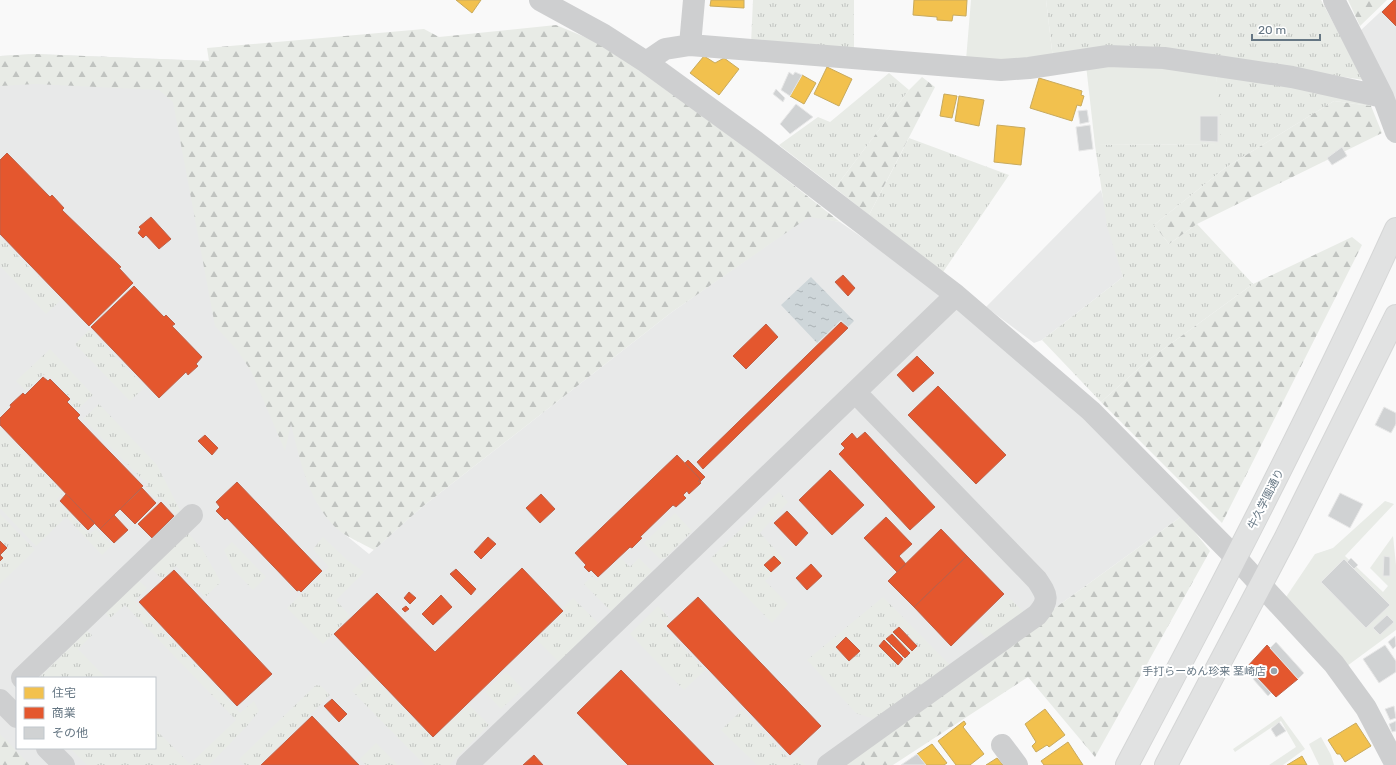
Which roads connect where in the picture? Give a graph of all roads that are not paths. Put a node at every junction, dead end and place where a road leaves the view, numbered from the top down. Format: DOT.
graph roads {
  1 [pos="540,0"];
  2 [pos="694,0"];
  3 [pos="1334,0"];
  4 [pos="690,45"];
  5 [pos="646,62"];
  6 [pos="1383,96"];
  7 [pos="1396,132"];
  8 [pos="1396,229"];
  9 [pos="956,295"];
  10 [pos="1396,316"];
  11 [pos="855,392"];
  12 [pos="192,515"];
  13 [pos="1236,558"];
  14 [pos="1262,584"];
  15 [pos="23,677"];
  16 [pos="16,684"];
  17 [pos="0,699"];
  18 [pos="16,716"];
  19 [pos="1002,745"];
  20 [pos="48,749"];
  21 [pos="64,765"];
  22 [pos="467,765"];
  23 [pos="828,765"];
  24 [pos="1017,765"];
  25 [pos="1127,765"];
  26 [pos="1166,765"];
  27 [pos="1396,765"];
  1 -- 5 [label="street"];
  2 -- 4 [label="street"];
  3 -- 6 [label="street"];
  4 -- 5 [label="street"];
  4 -- 6 [label="street"];
  5 -- 9 [label="street"];
  6 -- 7 [label="street"];
  8 -- 13 [label="highway, 牛久学園通り"];
  9 -- 11 [label="street"];
  9 -- 13 [label="street"];
  10 -- 14 [label="highway"];
  11 -- 22 [label="street"];
  11 -- 23 [label="street"];
  12 -- 15 [label="street"];
  13 -- 14 [label="street"];
  13 -- 25 [label="highway, 牛久学園通り"];
  14 -- 26 [label="highway"];
  14 -- 27 [label="street"];
  16 -- 17 [label="street"];
  17 -- 18 [label="street"];
  19 -- 24 [label="street"];
  20 -- 21 [label="street"];
}
